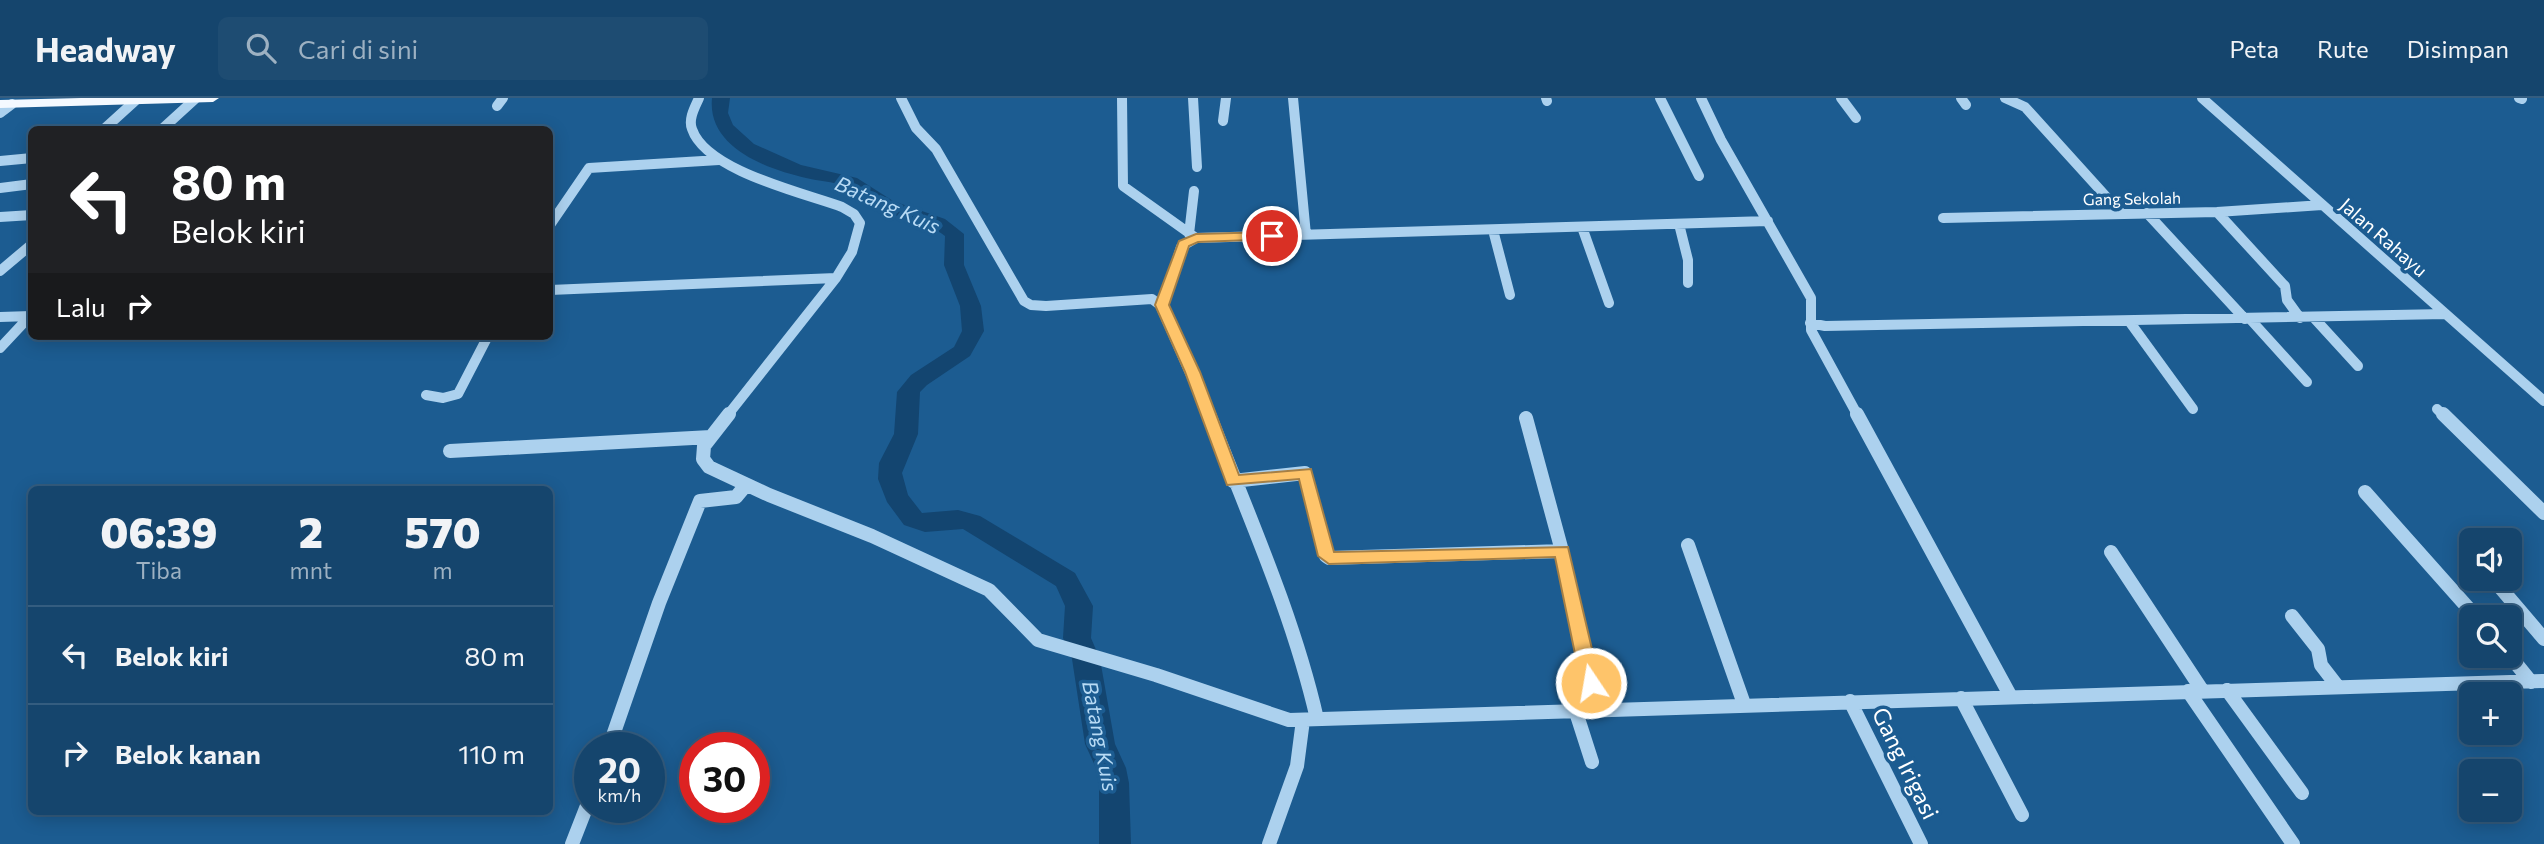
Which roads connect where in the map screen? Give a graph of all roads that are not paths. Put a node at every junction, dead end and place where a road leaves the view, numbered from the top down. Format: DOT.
graph roads {
  1 [pos="213,98"];
  2 [pos="699,98"];
  3 [pos="901,98"];
  4 [pos="1122,98"];
  5 [pos="1193,98"];
  6 [pos="1226,98"];
  7 [pos="1293,98"];
  8 [pos="1660,98"];
  9 [pos="1701,98"];
  10 [pos="1841,98"];
  11 [pos="2005,98"];
  12 [pos="2202,98"];
  13 [pos="195,99"];
  14 [pos="135,100"];
  15 [pos="38,101"];
  16 [pos="6,104"];
  17 [pos="0,113"];
  18 [pos="1856,118"];
  19 [pos="1223,121"];
  20 [pos="107,126"];
  21 [pos="165,126"];
  22 [pos="28,158"];
  23 [pos="719,160"];
  24 [pos="0,161"];
  25 [pos="1197,167"];
  26 [pos="1699,176"];
  27 [pos="28,184"];
  28 [pos="0,188"];
  29 [pos="1194,191"];
  30 [pos="2322,205"];
  31 [pos="2217,212"];
  32 [pos="2147,213"];
  33 [pos="2121,214"];
  34 [pos="28,215"];
  35 [pos="0,217"];
  36 [pos="1943,218"];
  37 [pos="553,221"];
  38 [pos="1768,222"];
  39 [pos="1679,224"];
  40 [pos="1582,227"];
  41 [pos="1493,230"];
  42 [pos="1306,235"];
  43 [pos="1190,239"];
  44 [pos="28,247"];
  45 [pos="0,271"];
  46 [pos="836,278"];
  47 [pos="1688,283"];
  48 [pos="553,290"];
  49 [pos="1510,295"];
  50 [pos="1609,303"];
  51 [pos="1162,309"];
  52 [pos="2446,314"];
  53 [pos="28,316"];
  54 [pos="0,317"];
  55 [pos="2300,318"];
  56 [pos="2315,318"];
  57 [pos="28,319"];
  58 [pos="2247,319"];
  59 [pos="2129,321"];
  60 [pos="1810,323"];
  61 [pos="486,340"];
  62 [pos="0,348"];
  63 [pos="2358,366"];
  64 [pos="2306,382"];
  65 [pos="426,395"];
  66 [pos="2544,401"];
  67 [pos="2193,409"];
  68 [pos="2437,409"];
  69 [pos="1526,418"];
  70 [pos="711,437"];
  71 [pos="450,451"];
  72 [pos="1233,481"];
  73 [pos="746,485"];
  74 [pos="2365,492"];
  75 [pos="2544,513"];
  76 [pos="1688,545"];
  77 [pos="1562,551"];
  78 [pos="2111,552"];
  79 [pos="2503,591"];
  80 [pos="2465,605"];
  81 [pos="2292,616"];
  82 [pos="2544,639"];
  83 [pos="2522,667"];
  84 [pos="2538,681"];
  85 [pos="2338,687"];
  86 [pos="2227,690"];
  87 [pos="2195,691"];
  88 [pos="2011,696"];
  89 [pos="1961,698"];
  90 [pos="1850,701"];
  91 [pos="1744,704"];
  92 [pos="1575,709"];
  93 [pos="1597,709"];
  94 [pos="1310,719"];
  95 [pos="614,732"];
  96 [pos="1592,762"];
  97 [pos="2302,793"];
  98 [pos="2022,816"];
  99 [pos="580,823"];
  100 [pos="572,844"];
  101 [pos="1269,844"];
  102 [pos="1921,844"];
  103 [pos="2293,844"];
  1 -- 13 [label="main road"];
  2 -- 23 [label="street"];
  3 -- 51 [label="street"];
  4 -- 43 [label="street"];
  5 -- 25 [label="street"];
  6 -- 19 [label="street"];
  7 -- 42 [label="street"];
  8 -- 26 [label="street"];
  9 -- 38 [label="street"];
  10 -- 18 [label="street"];
  11 -- 33 [label="street"];
  12 -- 30 [label="street, Jalan Rahayu"];
  13 -- 14 [label="main road"];
  13 -- 21 [label="street"];
  14 -- 15 [label="main road"];
  14 -- 20 [label="street"];
  15 -- 16 [label="main road"];
  16 -- 17 [label="street"];
  22 -- 24 [label="street"];
  23 -- 37 [label="street"];
  23 -- 46 [label="street"];
  27 -- 28 [label="street"];
  29 -- 43 [label="street"];
  30 -- 31 [label="street, Gang Sekolah"];
  30 -- 52 [label="street, Jalan Rahayu"];
  31 -- 32 [label="street, Gang Sekolah"];
  31 -- 55 [label="street"];
  32 -- 33 [label="street, Gang Sekolah"];
  32 -- 58 [label="street"];
  33 -- 36 [label="street, Gang Sekolah"];
  34 -- 35 [label="street"];
  38 -- 39 [label="street"];
  38 -- 60 [label="street"];
  39 -- 40 [label="street"];
  39 -- 47 [label="street"];
  40 -- 41 [label="street"];
  40 -- 50 [label="street"];
  41 -- 42 [label="street"];
  41 -- 49 [label="street"];
  42 -- 43 [label="street"];
  43 -- 51 [label="street"];
  44 -- 45 [label="street"];
  46 -- 48 [label="street"];
  46 -- 70 [label="street"];
  51 -- 72 [label="street"];
  52 -- 56 [label="street"];
  52 -- 66 [label="street, Jalan Rahayu"];
  53 -- 54 [label="street"];
  55 -- 56 [label="street"];
  55 -- 58 [label="street"];
  56 -- 63 [label="street"];
  57 -- 62 [label="street"];
  58 -- 59 [label="street"];
  58 -- 64 [label="street"];
  59 -- 60 [label="street"];
  59 -- 67 [label="street"];
  60 -- 88 [label="street"];
  61 -- 65 [label="street"];
  68 -- 75 [label="street"];
  69 -- 77 [label="street"];
  70 -- 71 [label="street"];
  70 -- 73 [label="street"];
  72 -- 77 [label="street"];
  72 -- 94 [label="street"];
  73 -- 94 [label="street"];
  73 -- 95 [label="street"];
  74 -- 80 [label="street"];
  76 -- 91 [label="street"];
  77 -- 93 [label="street"];
  78 -- 87 [label="street"];
  79 -- 82 [label="street"];
  81 -- 85 [label="street"];
  83 -- 84 [label="street"];
  84 -- 85 [label="street"];
  85 -- 86 [label="street"];
  86 -- 87 [label="street"];
  86 -- 97 [label="street"];
  87 -- 88 [label="street"];
  87 -- 103 [label="street"];
  88 -- 89 [label="street"];
  89 -- 90 [label="street"];
  89 -- 98 [label="street"];
  90 -- 91 [label="street"];
  90 -- 102 [label="street, Gang Irigasi"];
  91 -- 93 [label="street"];
  92 -- 93 [label="street"];
  92 -- 94 [label="street"];
  92 -- 96 [label="street"];
  94 -- 101 [label="street"];
  99 -- 100 [label="street"];
}
